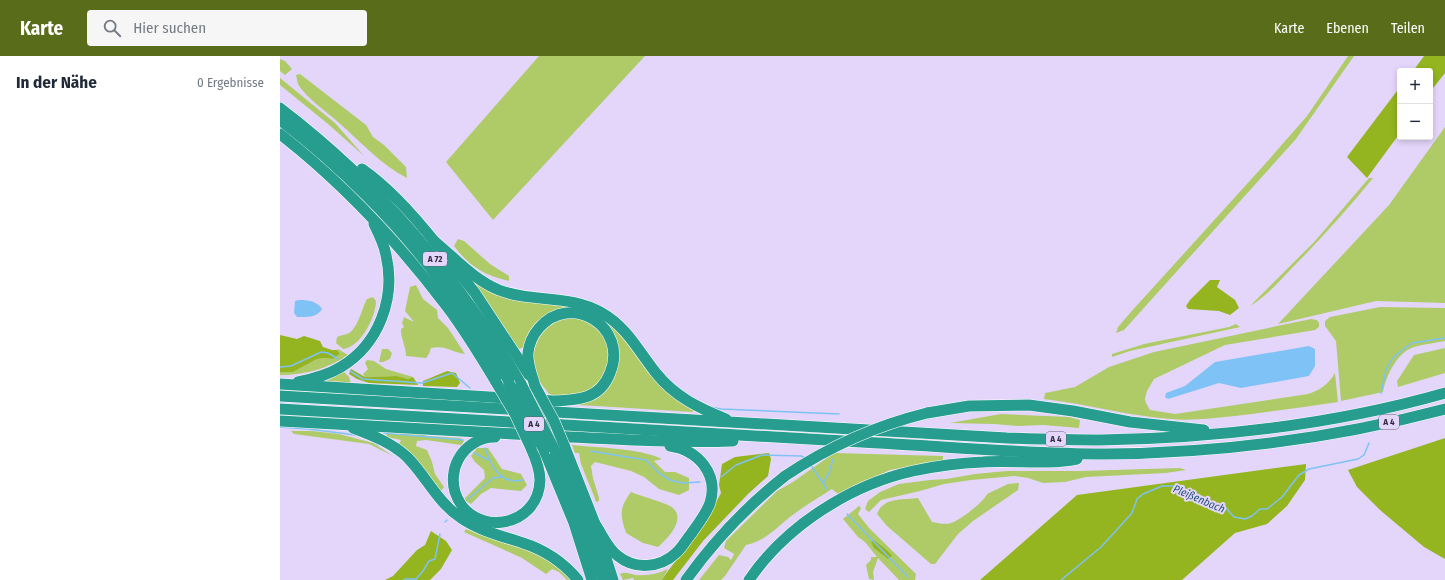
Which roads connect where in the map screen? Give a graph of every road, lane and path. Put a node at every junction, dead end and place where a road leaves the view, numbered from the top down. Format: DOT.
graph roads {
  1 [pos="280,108"];
  2 [pos="280,120"];
  3 [pos="280,134"];
  4 [pos="331,148"];
  5 [pos="367,211"];
  6 [pos="434,241"];
  7 [pos="281,384"];
  8 [pos="535,386"];
  9 [pos="1445,393"];
  10 [pos="280,396"];
  11 [pos="280,409"];
  12 [pos="1445,409"];
  13 [pos="280,421"];
  14 [pos="736,422"];
  15 [pos="344,424"];
  16 [pos="1224,433"];
  17 [pos="522,434"];
  18 [pos="787,438"];
  19 [pos="646,441"];
  20 [pos="560,448"];
  21 [pos="1103,454"];
  22 [pos="595,524"];
  23 [pos="578,580"];
  24 [pos="592,580"];
  25 [pos="603,580"];
  26 [pos="613,580"];
  27 [pos="686,580"];
  28 [pos="749,580"];
  1 -- 4 [label="highway, A 72"];
  2 -- 24 [label="highway, A 72, bridge"];
  3 -- 5 [label="highway"];
  4 -- 6 [label="highway"];
  4 -- 20 [label="highway, A 72, bridge"];
  5 -- 7 [label="highway"];
  5 -- 17 [label="highway, bridge"];
  6 -- 8 [label="highway"];
  6 -- 14 [label="highway"];
  7 -- 8 [label="highway"];
  8 -- 20 [label="highway, bridge"];
  9 -- 16 [label="highway, A 4"];
  10 -- 14 [label="highway, A 4"];
  11 -- 18 [label="highway, A 4"];
  12 -- 21 [label="highway, A 4"];
  13 -- 15 [label="highway"];
  14 -- 16 [label="highway, A 4"];
  15 -- 17 [label="highway"];
  15 -- 23 [label="highway"];
  16 -- 27 [label="highway, bridge"];
  17 -- 19 [label="highway"];
  18 -- 19 [label="highway"];
  18 -- 21 [label="highway, A 4"];
  19 -- 22 [label="highway"];
  20 -- 22 [label="highway"];
  20 -- 25 [label="highway, A 72"];
  21 -- 28 [label="highway"];
  22 -- 26 [label="highway"];
}
